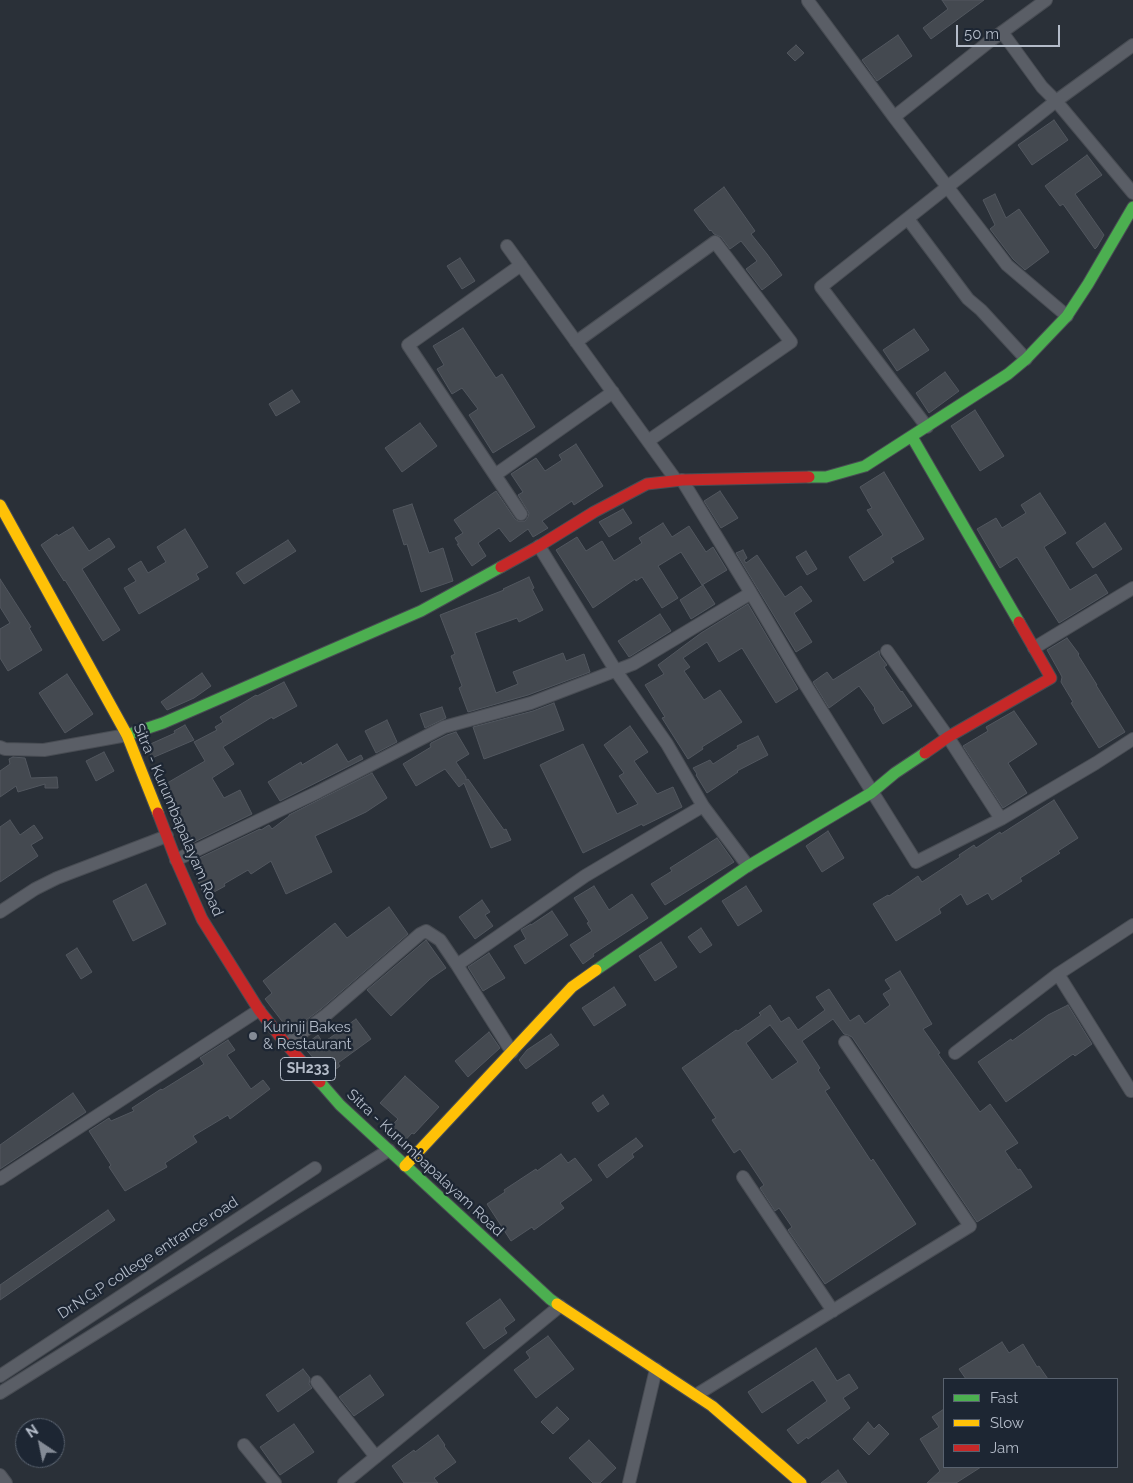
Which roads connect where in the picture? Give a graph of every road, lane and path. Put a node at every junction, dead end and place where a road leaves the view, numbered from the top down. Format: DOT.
graph roads {
  1 [pos="1046,0"];
  2 [pos="808,1"];
  3 [pos="1002,32"];
  4 [pos="1133,45"];
  5 [pos="1056,101"];
  6 [pos="894,117"];
  7 [pos="946,188"];
  8 [pos="1133,193"];
  9 [pos="1133,206"];
  10 [pos="908,219"];
  11 [pos="507,246"];
  12 [pos="521,265"];
  13 [pos="1067,316"];
  14 [pos="576,342"];
  15 [pos="1026,359"];
  16 [pos="612,392"];
  17 [pos="927,427"];
  18 [pos="912,437"];
  19 [pos="648,441"];
  20 [pos="495,475"];
  21 [pos="679,480"];
  22 [pos="0,505"];
  23 [pos="521,514"];
  24 [pos="539,546"];
  25 [pos="1133,588"];
  26 [pos="751,593"];
  27 [pos="1034,648"];
  28 [pos="887,651"];
  29 [pos="616,671"];
  30 [pos="127,735"];
  31 [pos="948,737"];
  32 [pos="1133,739"];
  33 [pos="0,747"];
  34 [pos="872,793"];
  35 [pos="703,806"];
  36 [pos="1001,819"];
  37 [pos="168,836"];
  38 [pos="176,860"];
  39 [pos="748,866"];
  40 [pos="0,912"];
  41 [pos="1133,925"];
  42 [pos="456,965"];
  43 [pos="1058,974"];
  44 [pos="259,1010"];
  45 [pos="845,1042"];
  46 [pos="286,1044"];
  47 [pos="512,1052"];
  48 [pos="955,1053"];
  49 [pos="1133,1090"];
  50 [pos="389,1150"];
  51 [pos="405,1166"];
  52 [pos="315,1168"];
  53 [pos="743,1177"];
  54 [pos="0,1179"];
  55 [pos="560,1306"];
  56 [pos="832,1311"];
  57 [pos="656,1369"];
  58 [pos="0,1376"];
  59 [pos="317,1382"];
  60 [pos="0,1393"];
  61 [pos="696,1395"];
  62 [pos="244,1445"];
  63 [pos="376,1457"];
  64 [pos="0,1475"];
  65 [pos="6,1483"];
  66 [pos="275,1483"];
  67 [pos="344,1483"];
  68 [pos="629,1483"];
  69 [pos="801,1483"];
  1 -- 3 [label="street"];
  2 -- 6 [label="street"];
  3 -- 5 [label="street"];
  3 -- 6 [label="street"];
  4 -- 5 [label="street"];
  5 -- 7 [label="street"];
  5 -- 8 [label="street"];
  6 -- 7 [label="street"];
  7 -- 10 [label="street"];
  7 -- 13 [label="street"];
  9 -- 13 [label="street"];
  10 -- 15 [label="street"];
  10 -- 17 [label="street"];
  11 -- 12 [label="street"];
  12 -- 14 [label="street"];
  12 -- 20 [label="street"];
  13 -- 15 [label="street"];
  14 -- 16 [label="street"];
  14 -- 19 [label="street"];
  15 -- 17 [label="street"];
  16 -- 19 [label="street"];
  16 -- 20 [label="street"];
  17 -- 18 [label="street"];
  18 -- 21 [label="street"];
  18 -- 27 [label="street"];
  19 -- 21 [label="street"];
  20 -- 23 [label="street"];
  21 -- 24 [label="street"];
  21 -- 26 [label="street"];
  22 -- 30 [label="street, Sitra - Kurumbapalayam Road / SH233"];
  24 -- 29 [label="street"];
  24 -- 30 [label="street"];
  25 -- 27 [label="street"];
  26 -- 29 [label="street"];
  26 -- 34 [label="street"];
  27 -- 31 [label="street"];
  28 -- 31 [label="street"];
  29 -- 35 [label="street"];
  29 -- 38 [label="street"];
  30 -- 33 [label="street"];
  30 -- 37 [label="street, Sitra - Kurumbapalayam Road / SH233"];
  31 -- 34 [label="street"];
  31 -- 36 [label="street"];
  32 -- 36 [label="street"];
  34 -- 36 [label="street"];
  34 -- 39 [label="street"];
  35 -- 39 [label="street"];
  35 -- 42 [label="street"];
  37 -- 38 [label="street, Sitra - Kurumbapalayam Road / SH233"];
  37 -- 40 [label="street"];
  38 -- 44 [label="street, Sitra - Kurumbapalayam Road / SH233"];
  39 -- 47 [label="street"];
  41 -- 43 [label="street"];
  42 -- 46 [label="street"];
  42 -- 47 [label="street"];
  43 -- 48 [label="street"];
  43 -- 49 [label="street"];
  44 -- 46 [label="street, Sitra - Kurumbapalayam Road / SH233"];
  44 -- 54 [label="street"];
  45 -- 56 [label="street"];
  46 -- 50 [label="street, Sitra - Kurumbapalayam Road / SH233"];
  47 -- 51 [label="street"];
  50 -- 51 [label="street, Sitra - Kurumbapalayam Road / SH233"];
  50 -- 60 [label="street"];
  51 -- 55 [label="street, Sitra - Kurumbapalayam Road / SH233"];
  52 -- 58 [label="street, Dr.N.G.P college entrance road"];
  53 -- 56 [label="street"];
  55 -- 57 [label="street, Sitra - Kurumbapalayam Road / SH233"];
  55 -- 63 [label="street"];
  56 -- 61 [label="street"];
  57 -- 61 [label="street, Sitra - Kurumbapalayam Road / SH233"];
  57 -- 68 [label="street"];
  59 -- 63 [label="street"];
  61 -- 69 [label="street, Sitra - Kurumbapalayam Road / SH233"];
  62 -- 66 [label="street"];
  63 -- 67 [label="street"];
  64 -- 65 [label="street"];
}
